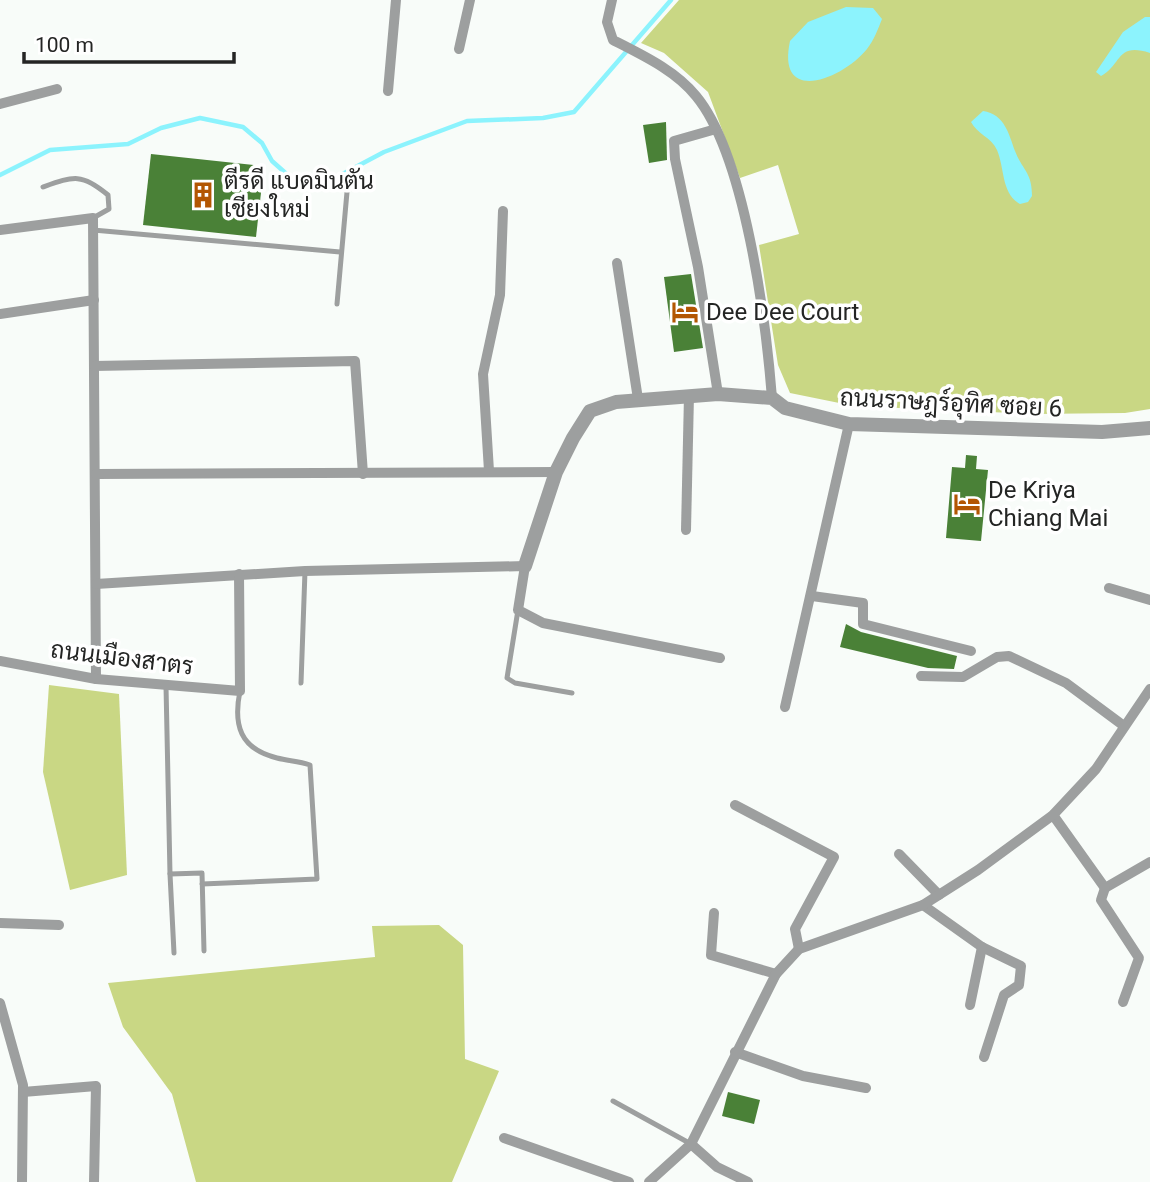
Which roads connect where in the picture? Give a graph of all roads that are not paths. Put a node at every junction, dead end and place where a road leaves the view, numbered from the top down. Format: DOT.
graph roads {
  1 [pos="396,0"];
  2 [pos="470,0"];
  3 [pos="612,0"];
  4 [pos="459,49"];
  5 [pos="57,89"];
  6 [pos="388,91"];
  7 [pos="0,104"];
  8 [pos="716,129"];
  9 [pos="43,187"];
  10 [pos="347,192"];
  11 [pos="503,211"];
  12 [pos="93,218"];
  13 [pos="0,230"];
  14 [pos="93,230"];
  15 [pos="340,252"];
  16 [pos="617,264"];
  17 [pos="94,300"];
  18 [pos="337,304"];
  19 [pos="0,314"];
  20 [pos="94,366"];
  21 [pos="718,394"];
  22 [pos="689,395"];
  23 [pos="772,398"];
  24 [pos="638,399"];
  25 [pos="849,424"];
  26 [pos="1150,428"];
  27 [pos="489,471"];
  28 [pos="556,472"];
  29 [pos="96,474"];
  30 [pos="363,474"];
  31 [pos="686,530"];
  32 [pos="525,566"];
  33 [pos="305,571"];
  34 [pos="239,574"];
  35 [pos="96,584"];
  36 [pos="1108,588"];
  37 [pos="811,596"];
  38 [pos="1150,600"];
  39 [pos="518,610"];
  40 [pos="971,651"];
  41 [pos="720,658"];
  42 [pos="0,661"];
  43 [pos="921,676"];
  44 [pos="96,679"];
  45 [pos="300,683"];
  46 [pos="166,686"];
  47 [pos="1150,689"];
  48 [pos="240,691"];
  49 [pos="572,692"];
  50 [pos="785,707"];
  51 [pos="1124,726"];
  52 [pos="735,805"];
  53 [pos="1053,815"];
  54 [pos="899,854"];
  55 [pos="1150,862"];
  56 [pos="170,874"];
  57 [pos="202,884"];
  58 [pos="1105,888"];
  59 [pos="939,895"];
  60 [pos="923,905"];
  61 [pos="714,913"];
  62 [pos="0,923"];
  63 [pos="59,925"];
  64 [pos="982,947"];
  65 [pos="799,950"];
  66 [pos="204,951"];
  67 [pos="174,953"];
  68 [pos="776,974"];
  69 [pos="1123,1002"];
  70 [pos="0,1003"];
  71 [pos="970,1005"];
  72 [pos="735,1052"];
  73 [pos="984,1058"];
  74 [pos="866,1088"];
  75 [pos="23,1092"];
  76 [pos="613,1101"];
  77 [pos="504,1138"];
  78 [pos="691,1143"];
  79 [pos="717,1167"];
  80 [pos="22,1182"];
  81 [pos="94,1182"];
  82 [pos="629,1182"];
  83 [pos="649,1182"];
  84 [pos="719,1182"];
  85 [pos="747,1182"];
  1 -- 6 [label="street"];
  2 -- 4 [label="street"];
  3 -- 8 [label="street"];
  5 -- 7 [label="street"];
  8 -- 21 [label="street"];
  8 -- 23 [label="street"];
  9 -- 12 [label="lane"];
  10 -- 15 [label="lane"];
  11 -- 27 [label="street"];
  12 -- 13 [label="street"];
  12 -- 14 [label="street"];
  14 -- 15 [label="lane"];
  14 -- 17 [label="street"];
  15 -- 18 [label="lane"];
  16 -- 24 [label="street"];
  17 -- 19 [label="street"];
  17 -- 20 [label="street"];
  20 -- 29 [label="street"];
  20 -- 30 [label="street"];
  21 -- 22 [label="street, ถนนราษฎร์อุทิศ ซอย 6"];
  21 -- 23 [label="street, ถนนราษฎร์อุทิศ ซอย 6"];
  22 -- 24 [label="street, ถนนราษฎร์อุทิศ ซอย 6"];
  22 -- 31 [label="street"];
  23 -- 25 [label="street, ถนนราษฎร์อุทิศ ซอย 6"];
  24 -- 28 [label="street, ถนนราษฎร์อุทิศ ซอย 6"];
  25 -- 26 [label="street, ถนนราษฎร์อุทิศ ซอย 6"];
  25 -- 37 [label="street"];
  27 -- 28 [label="street"];
  27 -- 30 [label="street"];
  28 -- 32 [label="street"];
  29 -- 30 [label="street"];
  29 -- 35 [label="street"];
  32 -- 33 [label="street"];
  32 -- 39 [label="street"];
  33 -- 34 [label="street"];
  33 -- 45 [label="lane"];
  34 -- 35 [label="street"];
  34 -- 48 [label="street"];
  35 -- 44 [label="street"];
  36 -- 38 [label="street"];
  37 -- 40 [label="street"];
  37 -- 50 [label="street"];
  39 -- 41 [label="street"];
  39 -- 49 [label="lane"];
  42 -- 44 [label="street, ถนนเมืองสาตร"];
  43 -- 51 [label="street"];
  44 -- 46 [label="street, ถนนเมืองสาตร"];
  46 -- 48 [label="street, ถนนเมืองสาตร"];
  46 -- 56 [label="lane"];
  47 -- 51 [label="street"];
  48 -- 57 [label="lane"];
  51 -- 53 [label="street"];
  52 -- 65 [label="street"];
  53 -- 58 [label="street"];
  53 -- 59 [label="street"];
  54 -- 59 [label="street"];
  55 -- 58 [label="street"];
  56 -- 57 [label="lane"];
  56 -- 67 [label="lane"];
  57 -- 66 [label="lane"];
  58 -- 69 [label="street"];
  59 -- 60 [label="street"];
  60 -- 64 [label="street"];
  60 -- 65 [label="street"];
  61 -- 68 [label="street"];
  62 -- 63 [label="street"];
  64 -- 71 [label="street"];
  64 -- 73 [label="street"];
  65 -- 68 [label="street"];
  68 -- 72 [label="street"];
  70 -- 75 [label="street"];
  72 -- 74 [label="street"];
  72 -- 78 [label="street"];
  75 -- 80 [label="street"];
  75 -- 81 [label="street"];
  76 -- 78 [label="lane"];
  77 -- 82 [label="street"];
  78 -- 79 [label="street"];
  78 -- 83 [label="street"];
  79 -- 84 [label="street"];
  79 -- 85 [label="street"];
}
